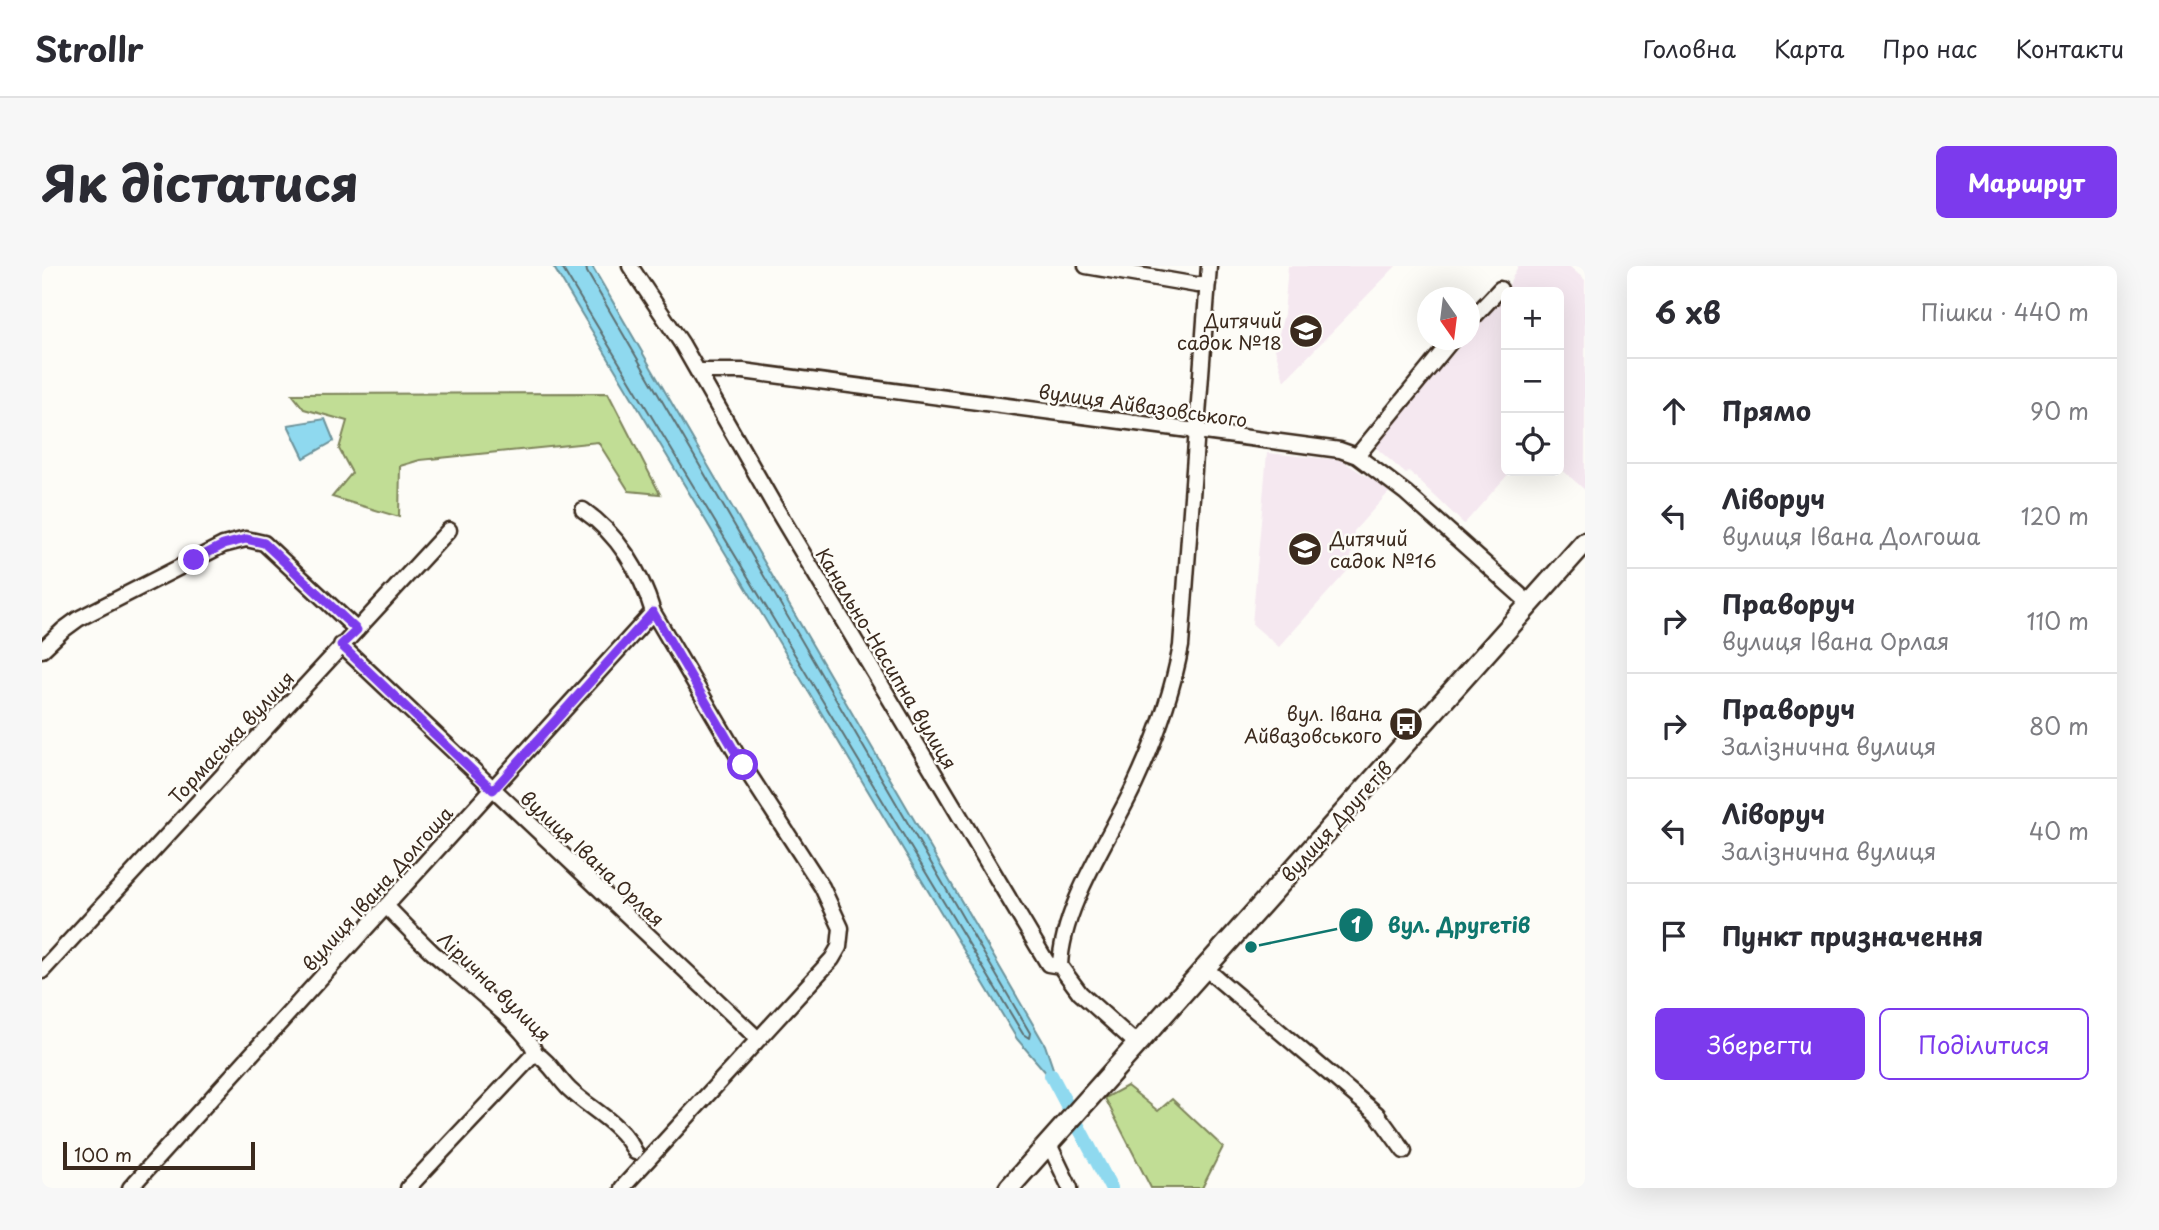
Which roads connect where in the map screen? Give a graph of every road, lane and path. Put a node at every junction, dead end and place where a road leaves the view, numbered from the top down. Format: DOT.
graph roads {
  1 [pos="630,266"];
  2 [pos="1086,266"];
  3 [pos="1209,266"];
  4 [pos="1208,284"];
  5 [pos="1500,289"];
  6 [pos="1480,310"];
  7 [pos="1444,350"];
  8 [pos="698,371"];
  9 [pos="1197,432"];
  10 [pos="1357,456"];
  11 [pos="583,510"];
  12 [pos="449,530"];
  13 [pos="1585,542"];
  14 [pos="1530,604"];
  15 [pos="653,612"];
  16 [pos="357,630"];
  17 [pos="341,645"];
  18 [pos="42,650"];
  19 [pos="493,790"];
  20 [pos="386,906"];
  21 [pos="1060,966"];
  22 [pos="1205,968"];
  23 [pos="42,971"];
  24 [pos="758,1039"];
  25 [pos="1137,1044"];
  26 [pos="536,1053"];
  27 [pos="1049,1144"];
  28 [pos="1404,1151"];
  29 [pos="635,1152"];
  30 [pos="130,1188"];
  31 [pos="408,1188"];
  32 [pos="622,1188"];
  33 [pos="1009,1188"];
  34 [pos="1070,1188"];
  1 -- 8 [label="street, Канально-Насипна вулиця"];
  2 -- 4 [label="street"];
  3 -- 4 [label="street"];
  4 -- 9 [label="street"];
  5 -- 6 [label="street"];
  7 -- 10 [label="street"];
  8 -- 9 [label="street, вулиця Айвазовського"];
  8 -- 21 [label="street, Канально-Насипна вулиця"];
  9 -- 10 [label="street, вулиця Айвазовського"];
  9 -- 21 [label="street"];
  10 -- 14 [label="street, вулиця Айвазовського"];
  11 -- 15 [label="street"];
  12 -- 16 [label="street, Тормаська вулиця"];
  13 -- 14 [label="main road, вулиця Другетів"];
  14 -- 22 [label="main road, вулиця Другетів"];
  15 -- 19 [label="street, вулиця Івана Долгоша"];
  15 -- 24 [label="street"];
  16 -- 17 [label="street, Тормаська вулиця"];
  16 -- 18 [label="street"];
  17 -- 19 [label="street, вулиця Івана Орлая"];
  17 -- 23 [label="street, Тормаська вулиця"];
  19 -- 20 [label="street, вулиця Івана Долгоша"];
  19 -- 24 [label="street, вулиця Івана Орлая"];
  20 -- 26 [label="street, Лірична вулиця"];
  20 -- 30 [label="street, вулиця Івана Долгоша"];
  21 -- 25 [label="street, Канально-Насипна вулиця"];
  22 -- 25 [label="main road, вулиця Другетів"];
  22 -- 28 [label="street"];
  24 -- 32 [label="street"];
  25 -- 27 [label="main road, вулиця Другетів"];
  26 -- 29 [label="street, Лірична вулиця"];
  26 -- 31 [label="street"];
  27 -- 33 [label="main road, вулиця Другетів"];
  27 -- 34 [label="street"];
}
